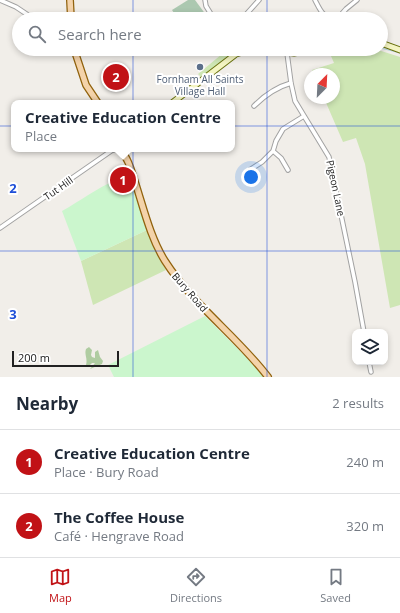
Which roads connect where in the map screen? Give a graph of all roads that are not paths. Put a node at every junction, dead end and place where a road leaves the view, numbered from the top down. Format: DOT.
graph roads {
  1 [pos="0,0"];
  2 [pos="70,0"];
  3 [pos="205,0"];
  4 [pos="259,0"];
  5 [pos="315,0"];
  6 [pos="356,0"];
  7 [pos="24,12"];
  8 [pos="71,12"];
  9 [pos="210,12"];
  10 [pos="248,12"];
  11 [pos="322,12"];
  12 [pos="344,12"];
  13 [pos="388,46"];
  14 [pos="400,50"];
  15 [pos="76,56"];
  16 [pos="233,56"];
  17 [pos="287,56"];
  18 [pos="291,83"];
  19 [pos="96,100"];
  20 [pos="176,100"];
  21 [pos="254,106"];
  22 [pos="304,116"];
  23 [pos="273,151"];
  24 [pos="109,152"];
  25 [pos="122,152"];
  26 [pos="288,170"];
  27 [pos="248,171"];
  28 [pos="0,228"];
  29 [pos="363,329"];
  30 [pos="370,365"];
  31 [pos="371,372"];
  32 [pos="268,377"];
  1 -- 7 [label="street"];
  2 -- 8 [label="main road"];
  3 -- 9 [label="street"];
  4 -- 10 [label="street"];
  5 -- 11 [label="street"];
  6 -- 12 [label="street"];
  13 -- 14 [label="main road"];
  15 -- 19 [label="main road"];
  16 -- 20 [label="main road"];
  17 -- 18 [label="street, Pigeon Lane"];
  18 -- 21 [label="street"];
  18 -- 22 [label="street, Pigeon Lane"];
  22 -- 23 [label="street"];
  22 -- 29 [label="street, Pigeon Lane"];
  23 -- 26 [label="street"];
  23 -- 27 [label="street"];
  24 -- 28 [label="street, Tut Hill"];
  25 -- 32 [label="main road, Bury Road"];
  30 -- 31 [label="street"];
}
